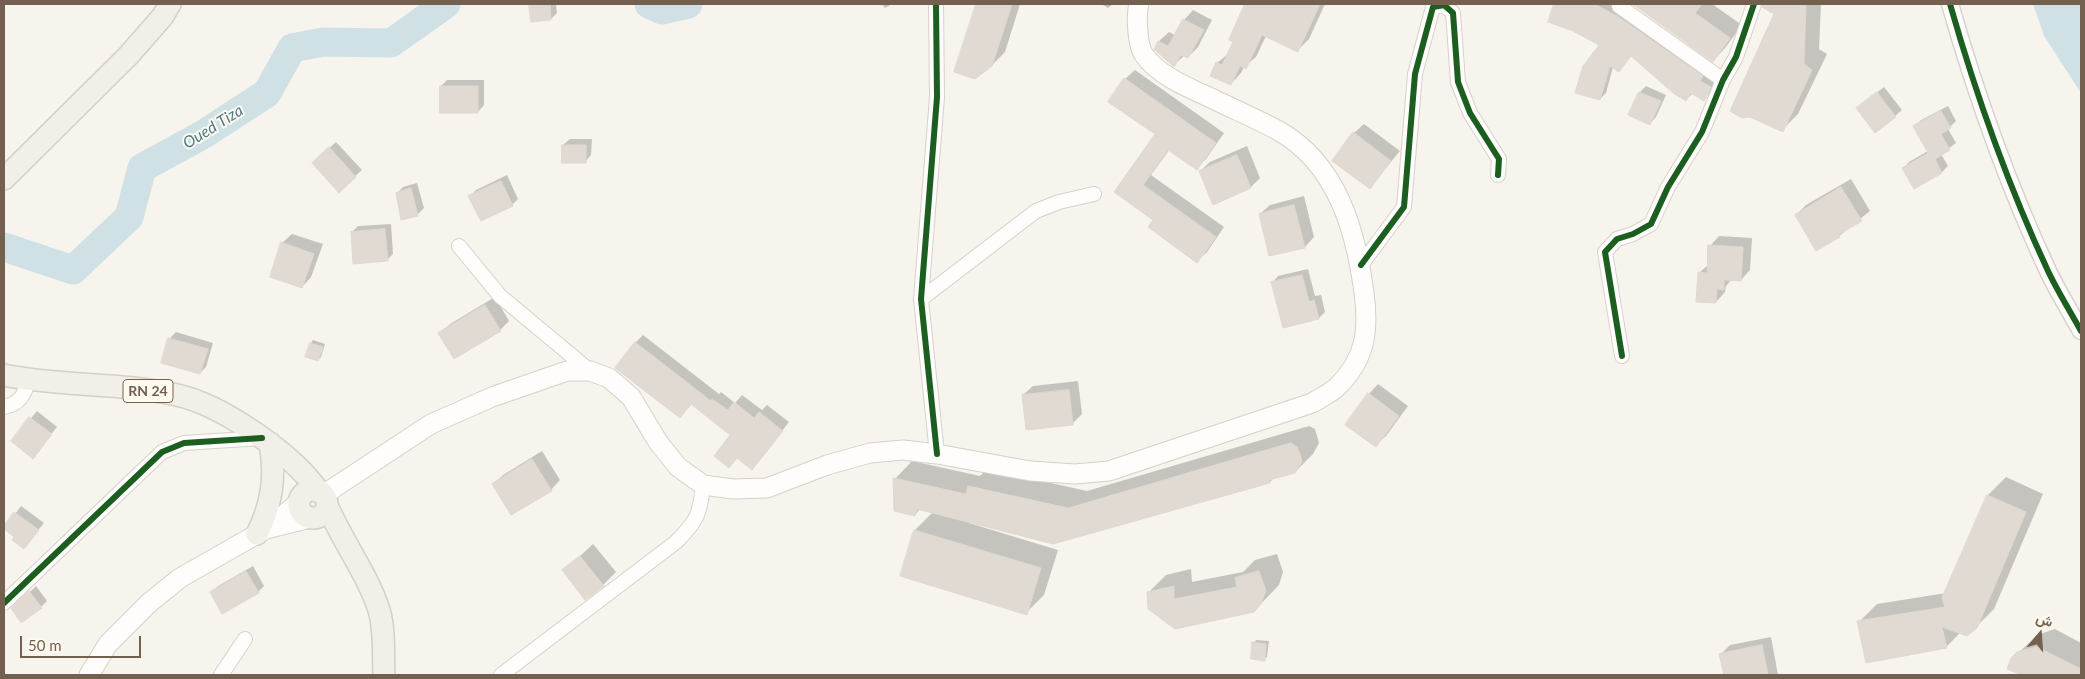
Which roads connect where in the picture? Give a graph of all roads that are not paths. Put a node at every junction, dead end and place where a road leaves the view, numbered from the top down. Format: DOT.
graph roads {
  1 [pos="170,4"];
  2 [pos="936,4"];
  3 [pos="1139,4"];
  4 [pos="1754,4"];
  5 [pos="1950,4"];
  6 [pos="1619,6"];
  7 [pos="1723,80"];
  8 [pos="1498,175"];
  9 [pos="4,179"];
  10 [pos="1094,194"];
  11 [pos="459,246"];
  12 [pos="1361,265"];
  13 [pos="921,299"];
  14 [pos="2081,331"];
  15 [pos="1622,356"];
  16 [pos="590,371"];
  17 [pos="4,375"];
  18 [pos="28,380"];
  19 [pos="4,408"];
  20 [pos="270,444"];
  21 [pos="937,454"];
  22 [pos="703,485"];
  23 [pos="314,504"];
  24 [pos="262,532"];
  25 [pos="4,603"];
  26 [pos="245,639"];
  27 [pos="89,675"];
  28 [pos="221,675"];
  29 [pos="384,675"];
  30 [pos="501,675"];
  1 -- 9 [label="main road"];
  2 -- 13 [label="street"];
  3 -- 12 [label="main road"];
  4 -- 7 [label="street"];
  5 -- 14 [label="street"];
  6 -- 7 [label="street"];
  7 -- 15 [label="street"];
  8 -- 12 [label="street"];
  10 -- 13 [label="street"];
  11 -- 16 [label="street"];
  12 -- 21 [label="main road"];
  13 -- 21 [label="street"];
  16 -- 22 [label="main road"];
  16 -- 23 [label="main road"];
  17 -- 18 [label="main road, RN 24"];
  18 -- 19 [label="street"];
  18 -- 20 [label="main road, RN 24"];
  20 -- 23 [label="main road, RN 24"];
  20 -- 24 [label="main road"];
  20 -- 25 [label="street"];
  21 -- 22 [label="main road"];
  22 -- 30 [label="street"];
  23 -- 24 [label="main road"];
  23 -- 29 [label="main road"];
  24 -- 27 [label="main road"];
  26 -- 28 [label="street"];
}
